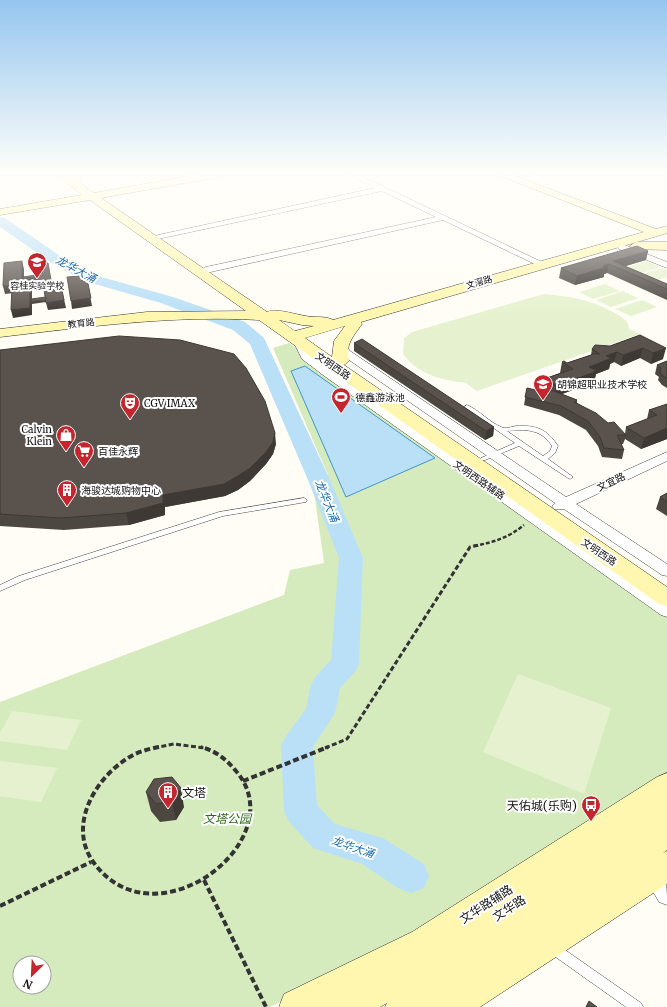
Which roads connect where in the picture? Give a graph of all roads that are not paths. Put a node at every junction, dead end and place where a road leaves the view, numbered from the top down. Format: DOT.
graph roads {
  1 [pos="131,221"];
  2 [pos="133,221"];
  3 [pos="233,221"];
  4 [pos="429,221"];
  5 [pos="449,221"];
  6 [pos="619,221"];
  7 [pos="626,221"];
  8 [pos="642,221"];
  9 [pos="665,233"];
  10 [pos="158,237"];
  11 [pos="620,245"];
  12 [pos="542,264"];
  13 [pos="667,265"];
  14 [pos="206,270"];
  15 [pos="267,315"];
  16 [pos="352,322"];
  17 [pos="0,333"];
  18 [pos="299,338"];
  19 [pos="339,344"];
  20 [pos="341,361"];
  21 [pos="467,407"];
  22 [pos="500,430"];
  23 [pos="520,443"];
  24 [pos="667,456"];
  25 [pos="488,457"];
  26 [pos="543,459"];
  27 [pos="570,477"];
  28 [pos="304,500"];
  29 [pos="560,505"];
  30 [pos="667,571"];
  31 [pos="667,584"];
  32 [pos="0,588"];
  33 [pos="667,598"];
  34 [pos="667,611"];
  35 [pos="667,786"];
  36 [pos="667,802"];
  37 [pos="667,833"];
  38 [pos="657,872"];
  39 [pos="534,935"];
  40 [pos="297,1007"];
  41 [pos="346,1007"];
  42 [pos="403,1007"];
  43 [pos="449,1007"];
  44 [pos="637,1007"];
  1 -- 15 [label="street, 文明西路"];
  2 -- 10 [label="street, 文明西路"];
  3 -- 10 [label="street"];
  4 -- 14 [label="street"];
  5 -- 12 [label="street"];
  6 -- 11 [label="street"];
  7 -- 9 [label="street"];
  8 -- 9 [label="street"];
  9 -- 11 [label="street, 文滘路"];
  10 -- 14 [label="street, 文明西路"];
  11 -- 12 [label="street, 文滘路"];
  11 -- 13 [label="street"];
  11 -- 16 [label="street, 文滘路"];
  12 -- 16 [label="street, 文滘路"];
  14 -- 15 [label="street, 文明西路"];
  15 -- 16 [label="street"];
  15 -- 17 [label="street, 教育路"];
  15 -- 18 [label="street, 文明西路"];
  16 -- 18 [label="street, 文滘路"];
  16 -- 19 [label="street"];
  18 -- 20 [label="street, 文明西路"];
  18 -- 33 [label="street, 文明西路"];
  18 -- 34 [label="street, 文明西路辅路"];
  19 -- 20 [label="street"];
  19 -- 25 [label="street"];
  20 -- 25 [label="street, 文明西路"];
  21 -- 22 [label="lane"];
  22 -- 23 [label="lane"];
  22 -- 26 [label="lane"];
  23 -- 25 [label="lane"];
  23 -- 26 [label="lane"];
  24 -- 29 [label="street, 文宜路"];
  25 -- 29 [label="street, 文明西路"];
  26 -- 27 [label="lane"];
  28 -- 32 [label="lane"];
  29 -- 30 [label="street"];
  29 -- 31 [label="street, 文明西路"];
  35 -- 40 [label="street, 文华路辅路"];
  36 -- 41 [label="street, 文华路"];
  37 -- 38 [label="street"];
  38 -- 39 [label="street"];
  39 -- 42 [label="street"];
  39 -- 43 [label="street"];
  39 -- 44 [label="lane"];
}
